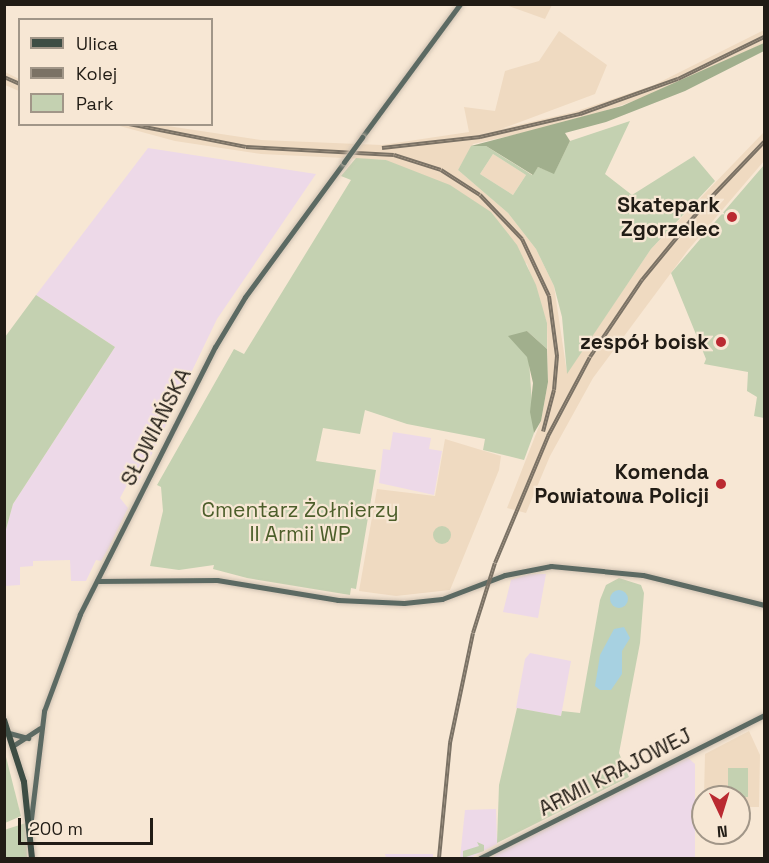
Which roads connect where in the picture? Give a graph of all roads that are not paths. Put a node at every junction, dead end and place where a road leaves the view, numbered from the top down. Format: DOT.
graph roads {
  1 [pos="460,4"];
  2 [pos="97,581"];
  3 [pos="765,606"];
  4 [pos="765,715"];
  5 [pos="4,720"];
  6 [pos="41,726"];
  7 [pos="9,732"];
  8 [pos="30,738"];
  9 [pos="14,745"];
  10 [pos="31,819"];
  11 [pos="489,856"];
  12 [pos="32,858"];
  13 [pos="480,858"];
  1 -- 2 [label="street, SŁOWIAŃSKA, bridge"];
  2 -- 3 [label="street"];
  2 -- 6 [label="street, SŁOWIAŃSKA"];
  4 -- 11 [label="street, ARMII KRAJOWEJ"];
  5 -- 7 [label="main road"];
  6 -- 8 [label="street, SŁOWIAŃSKA"];
  6 -- 10 [label="street"];
  7 -- 8 [label="street"];
  7 -- 9 [label="main road"];
  8 -- 9 [label="street, SŁOWIAŃSKA"];
  9 -- 10 [label="main road"];
  10 -- 12 [label="main road"];
  11 -- 13 [label="street, ARMII KRAJOWEJ"];
}
